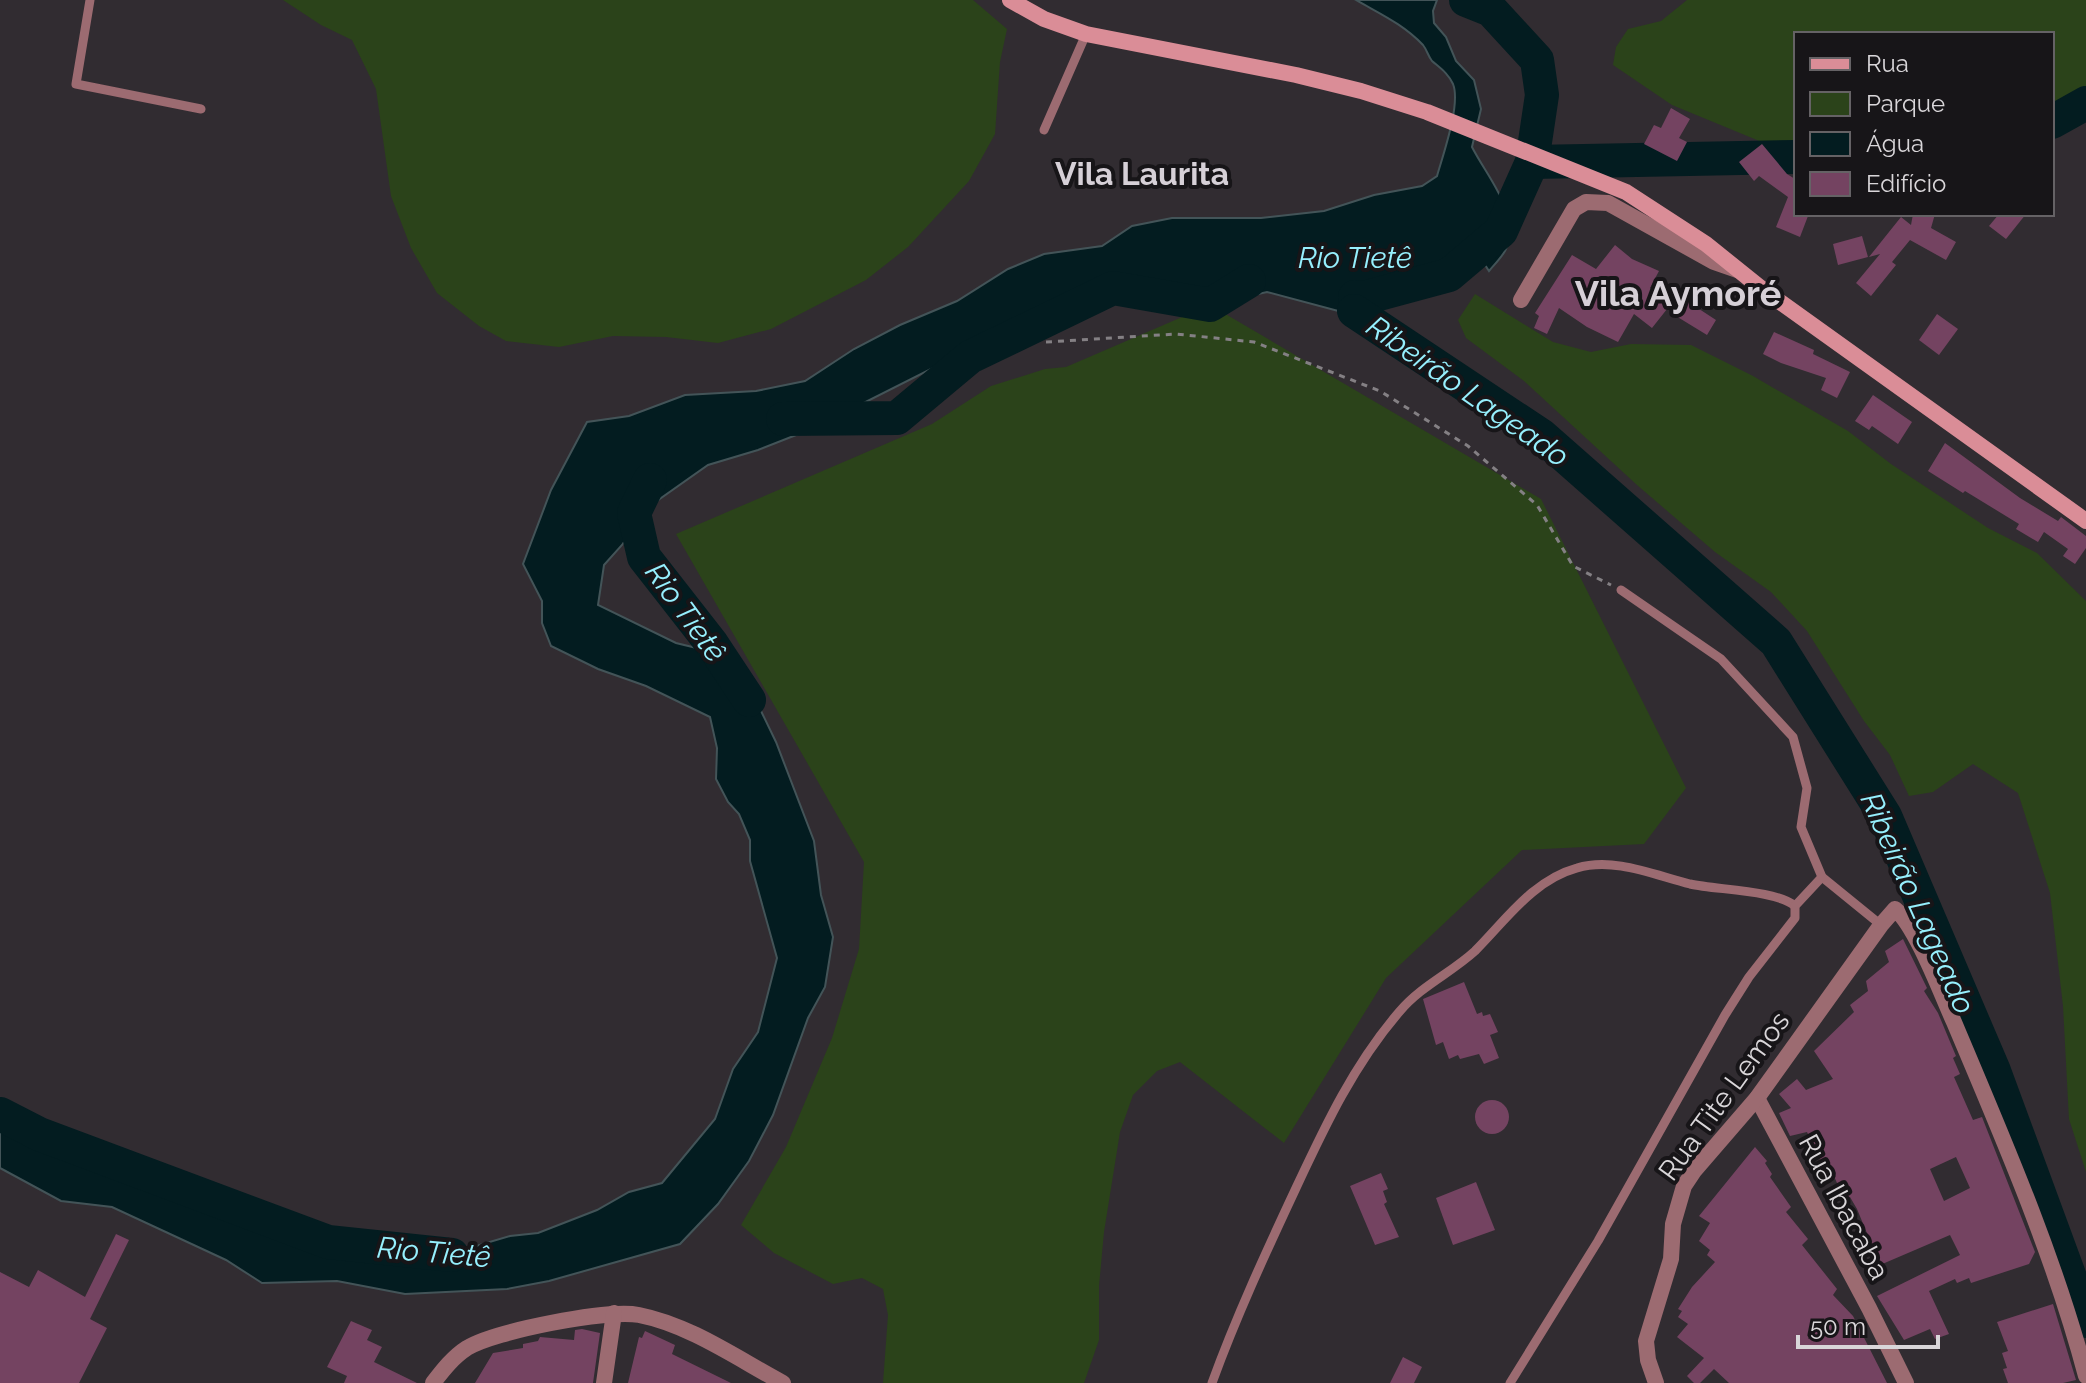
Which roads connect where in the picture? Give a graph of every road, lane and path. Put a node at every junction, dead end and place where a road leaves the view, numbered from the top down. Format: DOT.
graph roads {
  1 [pos="90,0"];
  2 [pos="1010,0"];
  3 [pos="1086,34"];
  4 [pos="201,109"];
  5 [pos="1044,130"];
  6 [pos="1739,270"];
  7 [pos="1521,300"];
  8 [pos="1046,342"];
  9 [pos="2086,521"];
  10 [pos="1621,590"];
  11 [pos="1822,877"];
  12 [pos="1795,906"];
  13 [pos="1881,925"];
  14 [pos="1757,1098"];
  15 [pos="614,1313"];
  16 [pos="2086,1376"];
  17 [pos="433,1383"];
  18 [pos="604,1383"];
  19 [pos="783,1383"];
  20 [pos="1212,1383"];
  21 [pos="1510,1383"];
  22 [pos="1656,1383"];
  23 [pos="1906,1383"];
  1 -- 4 [label="lane"];
  2 -- 3 [label="street"];
  3 -- 5 [label="lane"];
  3 -- 6 [label="street"];
  6 -- 7 [label="street"];
  6 -- 9 [label="street"];
  8 -- 10 [label="path"];
  10 -- 11 [label="lane"];
  11 -- 12 [label="lane"];
  11 -- 13 [label="lane"];
  12 -- 20 [label="lane"];
  12 -- 21 [label="lane"];
  13 -- 14 [label="street, Rua Tite Lemos"];
  13 -- 16 [label="street, Rua Tite Lemos"];
  14 -- 22 [label="street, Rua Tite Lemos"];
  14 -- 23 [label="street, Rua Ibacaba"];
  15 -- 17 [label="street"];
  15 -- 18 [label="street"];
  15 -- 19 [label="street"];
}
